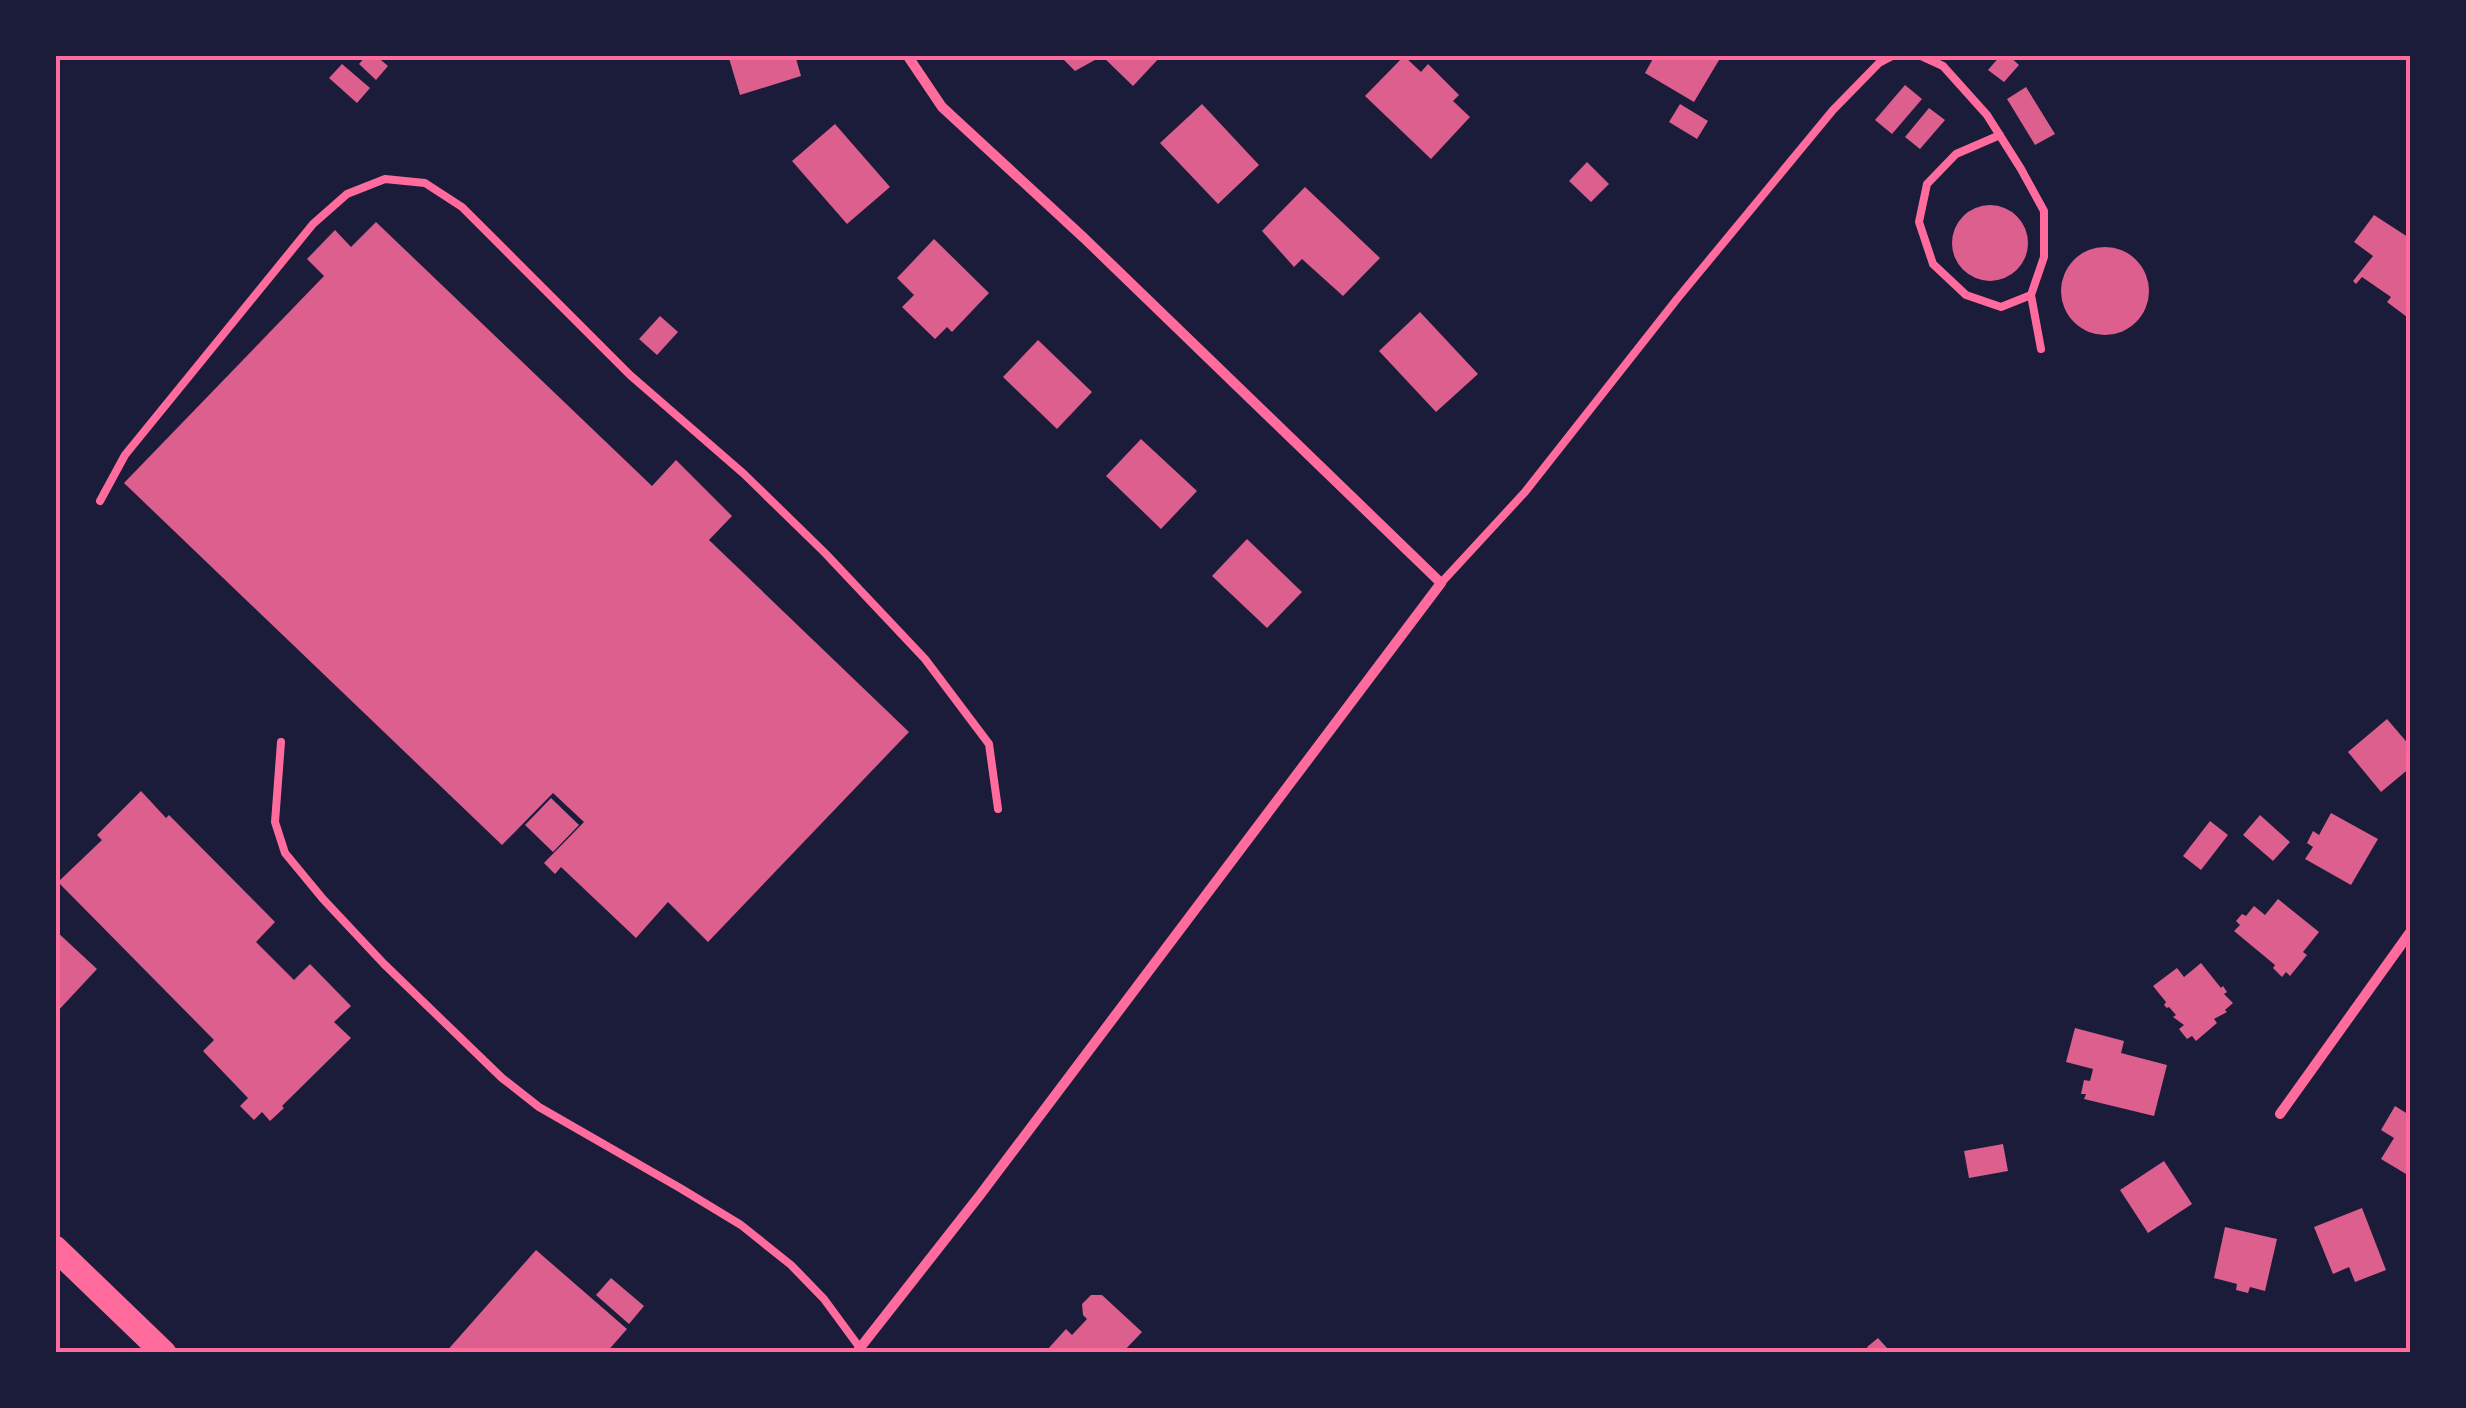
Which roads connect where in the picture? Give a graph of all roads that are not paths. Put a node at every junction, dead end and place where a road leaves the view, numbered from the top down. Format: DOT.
graph roads {
  1 [pos="907,55"];
  2 [pos="1894,55"];
  3 [pos="1919,55"];
  4 [pos="2000,135"];
  5 [pos="2032,295"];
  6 [pos="2041,350"];
  7 [pos="100,501"];
  8 [pos="1441,583"];
  9 [pos="281,742"];
  10 [pos="998,809"];
  11 [pos="2411,931"];
  12 [pos="2280,1114"];
  13 [pos="55,1248"];
  14 [pos="858,1350"];
  15 [pos="164,1353"];
  1 -- 8 [label="street"];
  2 -- 8 [label="lane"];
  3 -- 4 [label="lane"];
  4 -- 5 [label="lane"];
  4 -- 5 [label="lane"];
  5 -- 6 [label="lane"];
  7 -- 10 [label="lane"];
  8 -- 14 [label="street"];
  9 -- 14 [label="lane"];
  11 -- 12 [label="street"];
  13 -- 15 [label="main road"];
}
